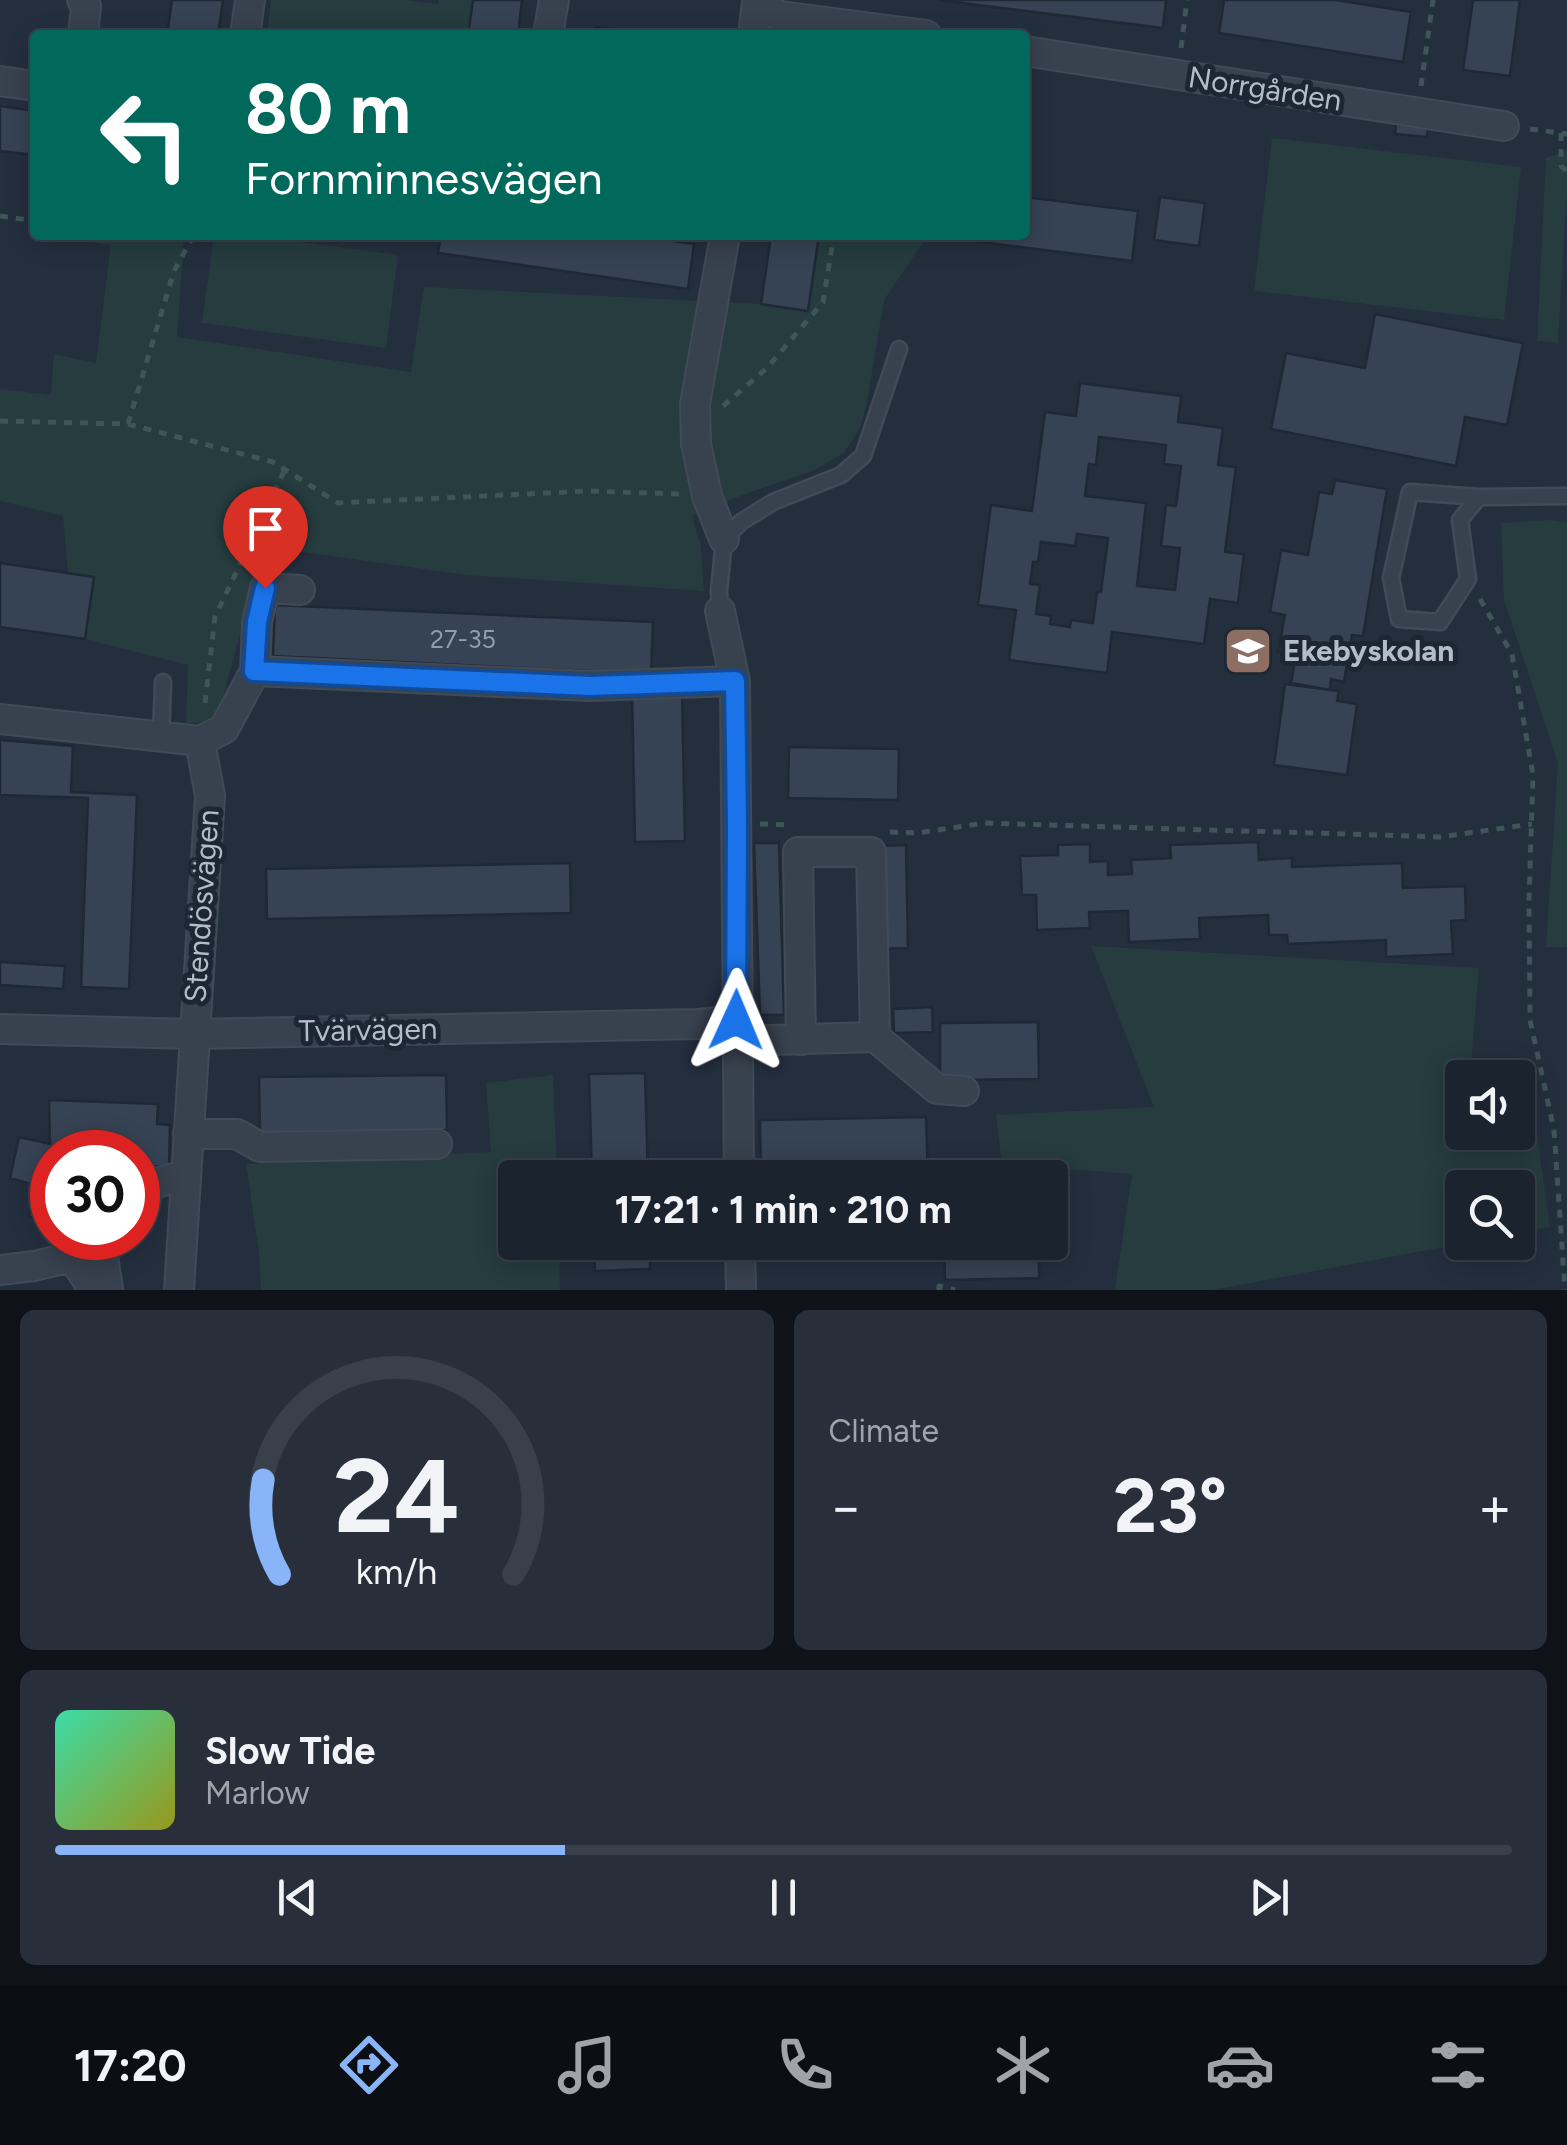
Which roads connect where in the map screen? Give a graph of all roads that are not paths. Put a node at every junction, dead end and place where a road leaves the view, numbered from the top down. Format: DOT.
graph roads {
  1 [pos="82,0"];
  2 [pos="250,0"];
  3 [pos="554,0"];
  4 [pos="757,1"];
  5 [pos="84,30"];
  6 [pos="246,30"];
  7 [pos="549,30"];
  8 [pos="753,30"];
  9 [pos="888,30"];
  10 [pos="1030,52"];
  11 [pos="0,82"];
  12 [pos="30,85"];
  13 [pos="1504,126"];
  14 [pos="724,240"];
  15 [pos="899,349"];
  16 [pos="1567,496"];
  17 [pos="1479,498"];
  18 [pos="724,539"];
  19 [pos="300,590"];
  20 [pos="720,610"];
  21 [pos="254,671"];
  22 [pos="735,681"];
  23 [pos="164,682"];
  24 [pos="0,719"];
  25 [pos="161,737"];
  26 [pos="200,741"];
  27 [pos="0,1029"];
  28 [pos="737,1030"];
  29 [pos="194,1034"];
  30 [pos="875,1037"];
  31 [pos="802,1040"];
  32 [pos="964,1091"];
  33 [pos="188,1134"];
  34 [pos="438,1144"];
  35 [pos="739,1160"];
  36 [pos="185,1175"];
  37 [pos="160,1182"];
  38 [pos="34,1260"];
  39 [pos="83,1260"];
  40 [pos="104,1260"];
  41 [pos="740,1260"];
  42 [pos="0,1270"];
  43 [pos="94,1290"];
  44 [pos="108,1290"];
  45 [pos="178,1290"];
  46 [pos="741,1290"];
  1 -- 5 [label="street"];
  2 -- 6 [label="street"];
  3 -- 7 [label="street"];
  4 -- 8 [label="street"];
  4 -- 9 [label="street"];
  10 -- 13 [label="street, Norrgården"];
  11 -- 12 [label="street"];
  14 -- 18 [label="street"];
  15 -- 18 [label="lane"];
  16 -- 17 [label="lane"];
  17 -- 17 [label="lane"];
  18 -- 20 [label="lane"];
  19 -- 21 [label="street"];
  20 -- 22 [label="street"];
  21 -- 22 [label="street"];
  21 -- 26 [label="street"];
  22 -- 28 [label="street"];
  23 -- 25 [label="lane"];
  24 -- 25 [label="street"];
  25 -- 26 [label="street"];
  26 -- 29 [label="street, Stendösvägen"];
  27 -- 29 [label="street, Tvärvägen"];
  28 -- 29 [label="street, Tvärvägen"];
  28 -- 31 [label="street, Tvärvägen"];
  28 -- 35 [label="street"];
  29 -- 33 [label="street, Stendösvägen"];
  30 -- 31 [label="street, Tvärvägen"];
  30 -- 31 [label="street"];
  30 -- 32 [label="street"];
  33 -- 34 [label="street"];
  33 -- 36 [label="street, Stendösvägen"];
  36 -- 37 [label="street"];
  36 -- 45 [label="street, Stendösvägen"];
  38 -- 42 [label="street"];
  39 -- 43 [label="street"];
  40 -- 44 [label="street"];
  41 -- 46 [label="street"];
}
